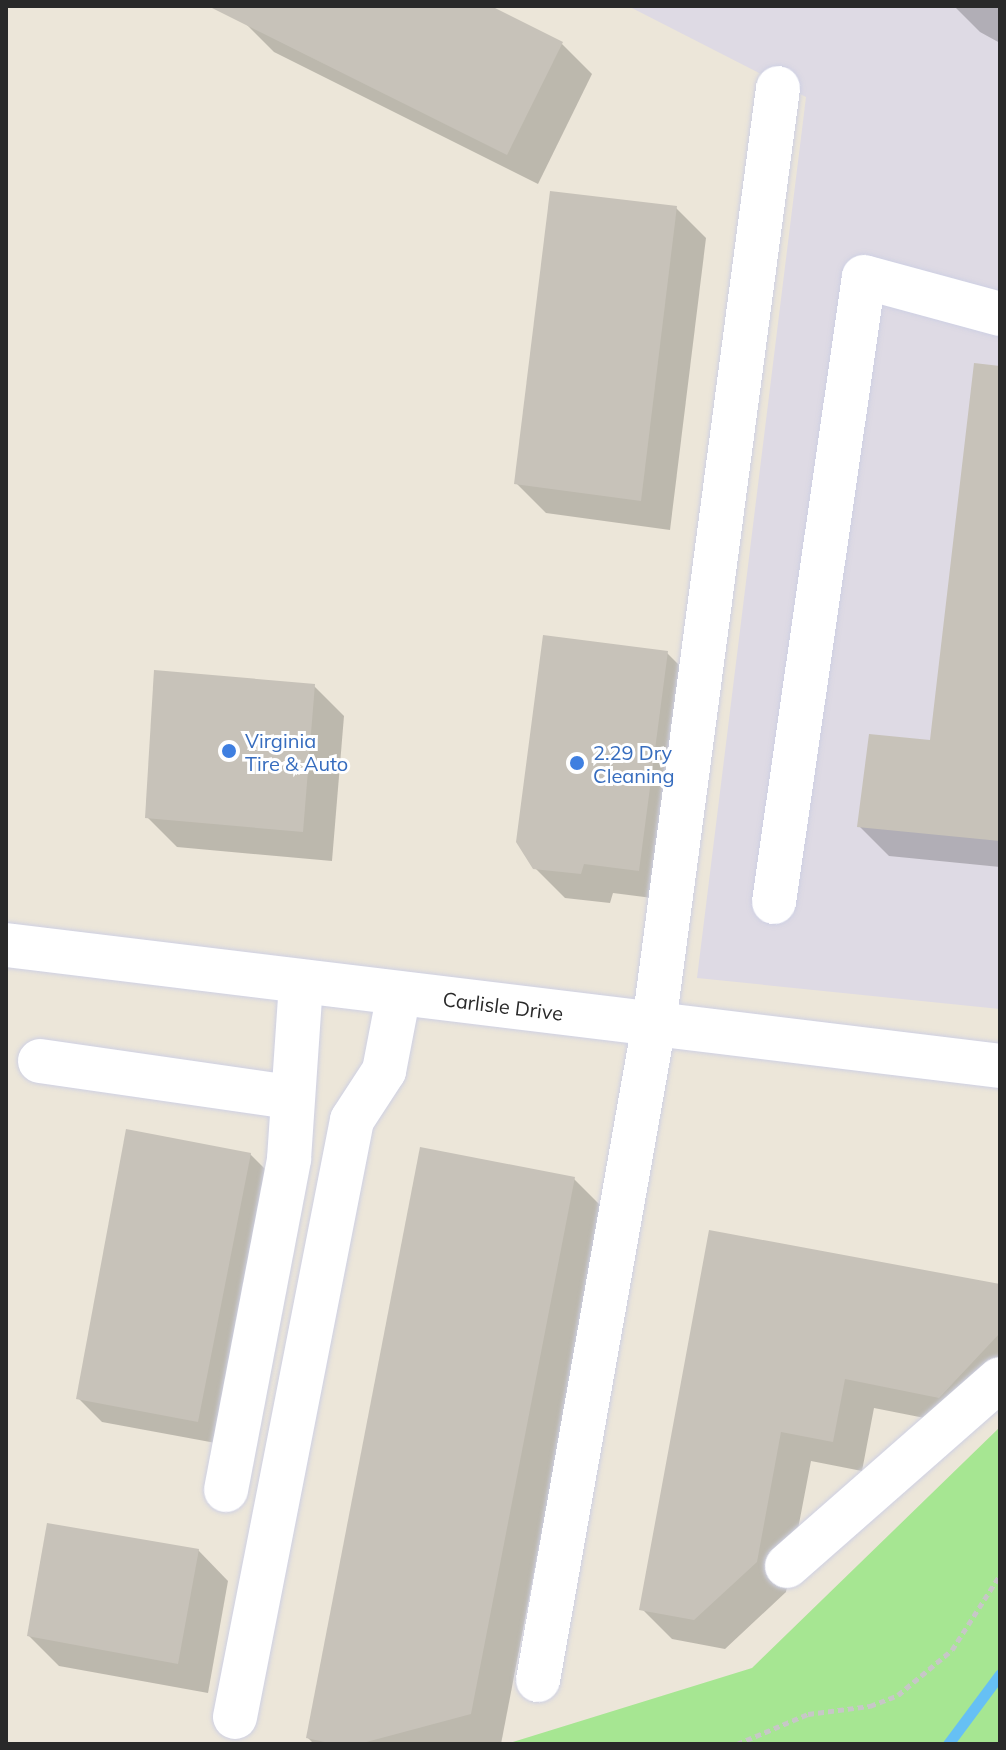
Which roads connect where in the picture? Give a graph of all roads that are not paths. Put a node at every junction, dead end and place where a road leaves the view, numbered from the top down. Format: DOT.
graph roads {
  1 [pos="778,88"];
  2 [pos="1000,314"];
  3 [pos="774,902"];
  4 [pos="6,945"];
  5 [pos="301,981"];
  6 [pos="399,993"];
  7 [pos="654,1024"];
  8 [pos="40,1061"];
  9 [pos="1000,1066"];
  10 [pos="291,1097"];
  11 [pos="262,1300"];
  12 [pos="316,1312"];
  13 [pos="1000,1379"];
  14 [pos="226,1490"];
  15 [pos="787,1566"];
  16 [pos="538,1680"];
  17 [pos="235,1717"];
  1 -- 7 [label="street"];
  2 -- 3 [label="street"];
  4 -- 5 [label="street, Carlisle Drive"];
  5 -- 6 [label="street, Carlisle Drive"];
  5 -- 10 [label="street"];
  6 -- 7 [label="street, Carlisle Drive"];
  6 -- 12 [label="street"];
  7 -- 9 [label="street, Carlisle Drive"];
  7 -- 16 [label="street"];
  8 -- 10 [label="street"];
  10 -- 11 [label="street"];
  11 -- 12 [label="street"];
  11 -- 14 [label="street"];
  12 -- 17 [label="street"];
  13 -- 15 [label="street"];
}
